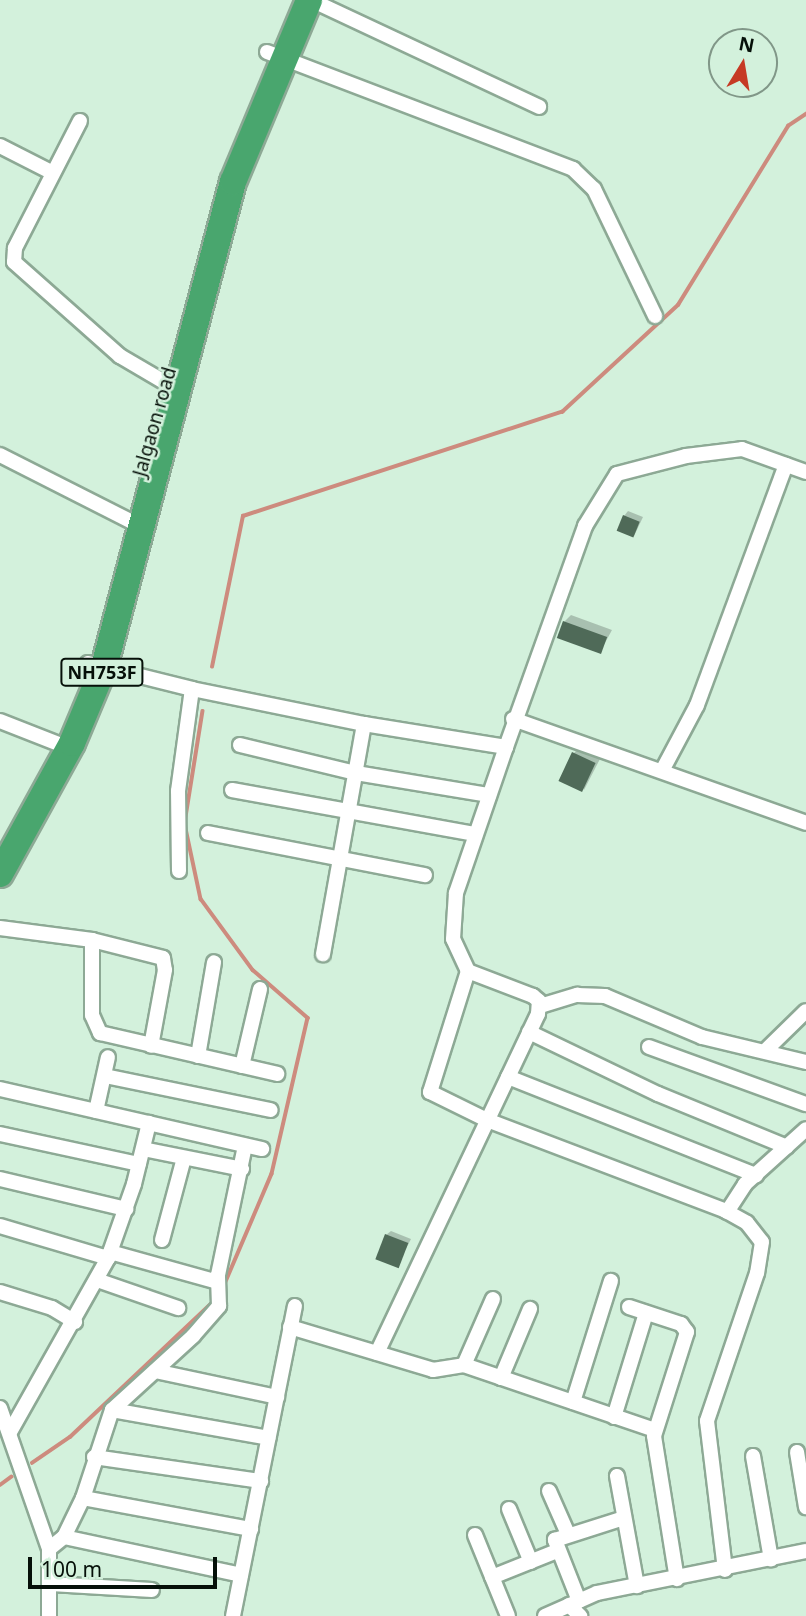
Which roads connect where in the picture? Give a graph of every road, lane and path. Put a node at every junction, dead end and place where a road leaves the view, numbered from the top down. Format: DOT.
graph roads {
  1 [pos="289,0"];
  2 [pos="310,0"];
  3 [pos="274,55"];
  4 [pos="539,107"];
  5 [pos="80,121"];
  6 [pos="0,146"];
  7 [pos="53,173"];
  8 [pos="655,316"];
  9 [pos="167,396"];
  10 [pos="0,455"];
  11 [pos="786,465"];
  12 [pos="806,472"];
  13 [pos="134,525"];
  14 [pos="96,665"];
  15 [pos="192,690"];
  16 [pos="513,719"];
  17 [pos="0,721"];
  18 [pos="364,724"];
  19 [pos="62,744"];
  20 [pos="240,745"];
  21 [pos="506,747"];
  22 [pos="663,769"];
  23 [pos="356,773"];
  24 [pos="232,790"];
  25 [pos="489,795"];
  26 [pos="348,813"];
  27 [pos="806,823"];
  28 [pos="208,833"];
  29 [pos="474,834"];
  30 [pos="0,835"];
  31 [pos="340,861"];
  32 [pos="179,871"];
  33 [pos="0,874"];
  34 [pos="425,875"];
  35 [pos="0,928"];
  36 [pos="92,940"];
  37 [pos="323,954"];
  38 [pos="214,962"];
  39 [pos="468,971"];
  40 [pos="260,989"];
  41 [pos="540,1006"];
  42 [pos="806,1011"];
  43 [pos="529,1032"];
  44 [pos="151,1046"];
  45 [pos="649,1047"];
  46 [pos="766,1049"];
  47 [pos="198,1056"];
  48 [pos="108,1057"];
  49 [pos="806,1062"];
  50 [pos="242,1066"];
  51 [pos="277,1074"];
  52 [pos="105,1076"];
  53 [pos="508,1077"];
  54 [pos="0,1089"];
  55 [pos="806,1104"];
  56 [pos="271,1110"];
  57 [pos="96,1111"];
  58 [pos="487,1121"];
  59 [pos="149,1123"];
  60 [pos="806,1129"];
  61 [pos="0,1134"];
  62 [pos="245,1146"];
  63 [pos="787,1147"];
  64 [pos="262,1149"];
  65 [pos="141,1157"];
  66 [pos="184,1157"];
  67 [pos="242,1169"];
  68 [pos="756,1175"];
  69 [pos="0,1180"];
  70 [pos="126,1209"];
  71 [pos="727,1212"];
  72 [pos="0,1226"];
  73 [pos="162,1240"];
  74 [pos="109,1255"];
  75 [pos="97,1280"];
  76 [pos="611,1281"];
  77 [pos="218,1282"];
  78 [pos="0,1292"];
  79 [pos="493,1299"];
  80 [pos="295,1306"];
  81 [pos="629,1307"];
  82 [pos="178,1308"];
  83 [pos="530,1309"];
  84 [pos="646,1312"];
  85 [pos="75,1322"];
  86 [pos="290,1327"];
  87 [pos="377,1353"];
  88 [pos="464,1366"];
  89 [pos="155,1371"];
  90 [pos="501,1378"];
  91 [pos="277,1397"];
  92 [pos="573,1402"];
  93 [pos="0,1408"];
  94 [pos="112,1410"];
  95 [pos="614,1417"];
  96 [pos="654,1430"];
  97 [pos="10,1432"];
  98 [pos="269,1438"];
  99 [pos="797,1452"];
  100 [pos="753,1456"];
  101 [pos="94,1457"];
  102 [pos="617,1476"];
  103 [pos="261,1481"];
  104 [pos="549,1491"];
  105 [pos="83,1498"];
  106 [pos="806,1507"];
  107 [pos="509,1509"];
  108 [pos="624,1518"];
  109 [pos="251,1529"];
  110 [pos="568,1534"];
  111 [pos="475,1535"];
  112 [pos="64,1537"];
  113 [pos="49,1549"];
  114 [pos="557,1551"];
  115 [pos="806,1551"];
  116 [pos="771,1559"];
  117 [pos="531,1562"];
  118 [pos="724,1570"];
  119 [pos="241,1576"];
  120 [pos="492,1577"];
  121 [pos="677,1579"];
  122 [pos="51,1584"];
  123 [pos="637,1586"];
  124 [pos="152,1590"];
  125 [pos="576,1608"];
  126 [pos="49,1616"];
  127 [pos="233,1616"];
  128 [pos="508,1616"];
  129 [pos="545,1616"];
  1 -- 3 [label="highway, Jalgaon road / NH753F"];
  2 -- 3 [label="highway, NH753F"];
  2 -- 4 [label="street"];
  3 -- 8 [label="street"];
  3 -- 9 [label="highway, Jalgaon road / NH753F"];
  5 -- 7 [label="street"];
  6 -- 7 [label="street"];
  7 -- 9 [label="street"];
  9 -- 13 [label="highway, Jalgaon road / NH753F"];
  10 -- 13 [label="street"];
  11 -- 12 [label="street"];
  11 -- 16 [label="street"];
  11 -- 22 [label="street"];
  13 -- 14 [label="highway, Jalgaon road / NH753F"];
  14 -- 15 [label="street"];
  14 -- 19 [label="highway, Jalgaon road / NH753F"];
  15 -- 18 [label="street"];
  15 -- 32 [label="street"];
  16 -- 21 [label="street"];
  16 -- 22 [label="street"];
  17 -- 19 [label="street"];
  18 -- 21 [label="street"];
  18 -- 23 [label="street"];
  19 -- 30 [label="highway, Jalgaon road / NH753F"];
  19 -- 33 [label="highway, NH753F"];
  20 -- 23 [label="street"];
  21 -- 25 [label="street"];
  22 -- 27 [label="street"];
  23 -- 25 [label="street"];
  23 -- 26 [label="street"];
  24 -- 26 [label="street"];
  25 -- 29 [label="street"];
  26 -- 29 [label="street"];
  26 -- 31 [label="street"];
  28 -- 31 [label="street"];
  29 -- 39 [label="street"];
  31 -- 34 [label="street"];
  31 -- 37 [label="street"];
  35 -- 36 [label="street"];
  36 -- 44 [label="street"];
  36 -- 44 [label="street"];
  38 -- 47 [label="street"];
  39 -- 41 [label="street"];
  39 -- 58 [label="street"];
  40 -- 50 [label="street"];
  41 -- 43 [label="street"];
  41 -- 46 [label="street"];
  42 -- 46 [label="street"];
  43 -- 53 [label="street"];
  43 -- 63 [label="street"];
  44 -- 47 [label="street"];
  45 -- 55 [label="street"];
  46 -- 49 [label="street"];
  47 -- 50 [label="street"];
  48 -- 52 [label="street"];
  50 -- 51 [label="street"];
  52 -- 56 [label="street"];
  52 -- 57 [label="street"];
  53 -- 58 [label="street"];
  53 -- 68 [label="street"];
  54 -- 57 [label="street"];
  57 -- 59 [label="street"];
  58 -- 71 [label="street"];
  58 -- 87 [label="street"];
  59 -- 62 [label="street"];
  59 -- 65 [label="street"];
  60 -- 63 [label="street"];
  61 -- 65 [label="street"];
  62 -- 64 [label="street"];
  62 -- 67 [label="street"];
  63 -- 68 [label="street"];
  65 -- 66 [label="street"];
  65 -- 70 [label="street"];
  66 -- 67 [label="street"];
  66 -- 73 [label="street"];
  67 -- 77 [label="street"];
  68 -- 71 [label="street"];
  69 -- 70 [label="street"];
  70 -- 74 [label="street"];
  71 -- 118 [label="street"];
  72 -- 74 [label="street"];
  74 -- 75 [label="street"];
  74 -- 77 [label="street"];
  75 -- 82 [label="street"];
  75 -- 85 [label="street"];
  76 -- 92 [label="street"];
  77 -- 89 [label="street"];
  78 -- 85 [label="street"];
  79 -- 88 [label="street"];
  80 -- 86 [label="street"];
  81 -- 84 [label="street"];
  83 -- 90 [label="street"];
  84 -- 95 [label="street"];
  84 -- 96 [label="street"];
  85 -- 97 [label="street"];
  86 -- 87 [label="street"];
  86 -- 91 [label="street"];
  87 -- 88 [label="street"];
  88 -- 90 [label="street"];
  89 -- 91 [label="street"];
  89 -- 94 [label="street"];
  90 -- 92 [label="street"];
  91 -- 98 [label="street"];
  92 -- 95 [label="street"];
  93 -- 97 [label="street"];
  94 -- 98 [label="street"];
  94 -- 101 [label="street"];
  95 -- 96 [label="street"];
  96 -- 121 [label="street"];
  97 -- 113 [label="street"];
  98 -- 103 [label="street"];
  99 -- 106 [label="street"];
  100 -- 116 [label="street"];
  101 -- 103 [label="street"];
  101 -- 105 [label="street"];
  102 -- 108 [label="street"];
  103 -- 109 [label="street"];
  104 -- 110 [label="street"];
  105 -- 109 [label="street"];
  105 -- 112 [label="street"];
  107 -- 117 [label="street"];
  108 -- 110 [label="street"];
  108 -- 123 [label="street"];
  109 -- 119 [label="street"];
  110 -- 114 [label="street"];
  111 -- 120 [label="street"];
  112 -- 113 [label="street"];
  112 -- 119 [label="street"];
  113 -- 122 [label="street"];
  114 -- 117 [label="street"];
  114 -- 125 [label="street"];
  115 -- 116 [label="street"];
  116 -- 118 [label="street"];
  117 -- 120 [label="street"];
  118 -- 121 [label="street"];
  119 -- 127 [label="street"];
  120 -- 128 [label="street"];
  121 -- 123 [label="street"];
  122 -- 124 [label="street"];
  122 -- 126 [label="street"];
  123 -- 125 [label="street"];
  125 -- 129 [label="street"];
}
